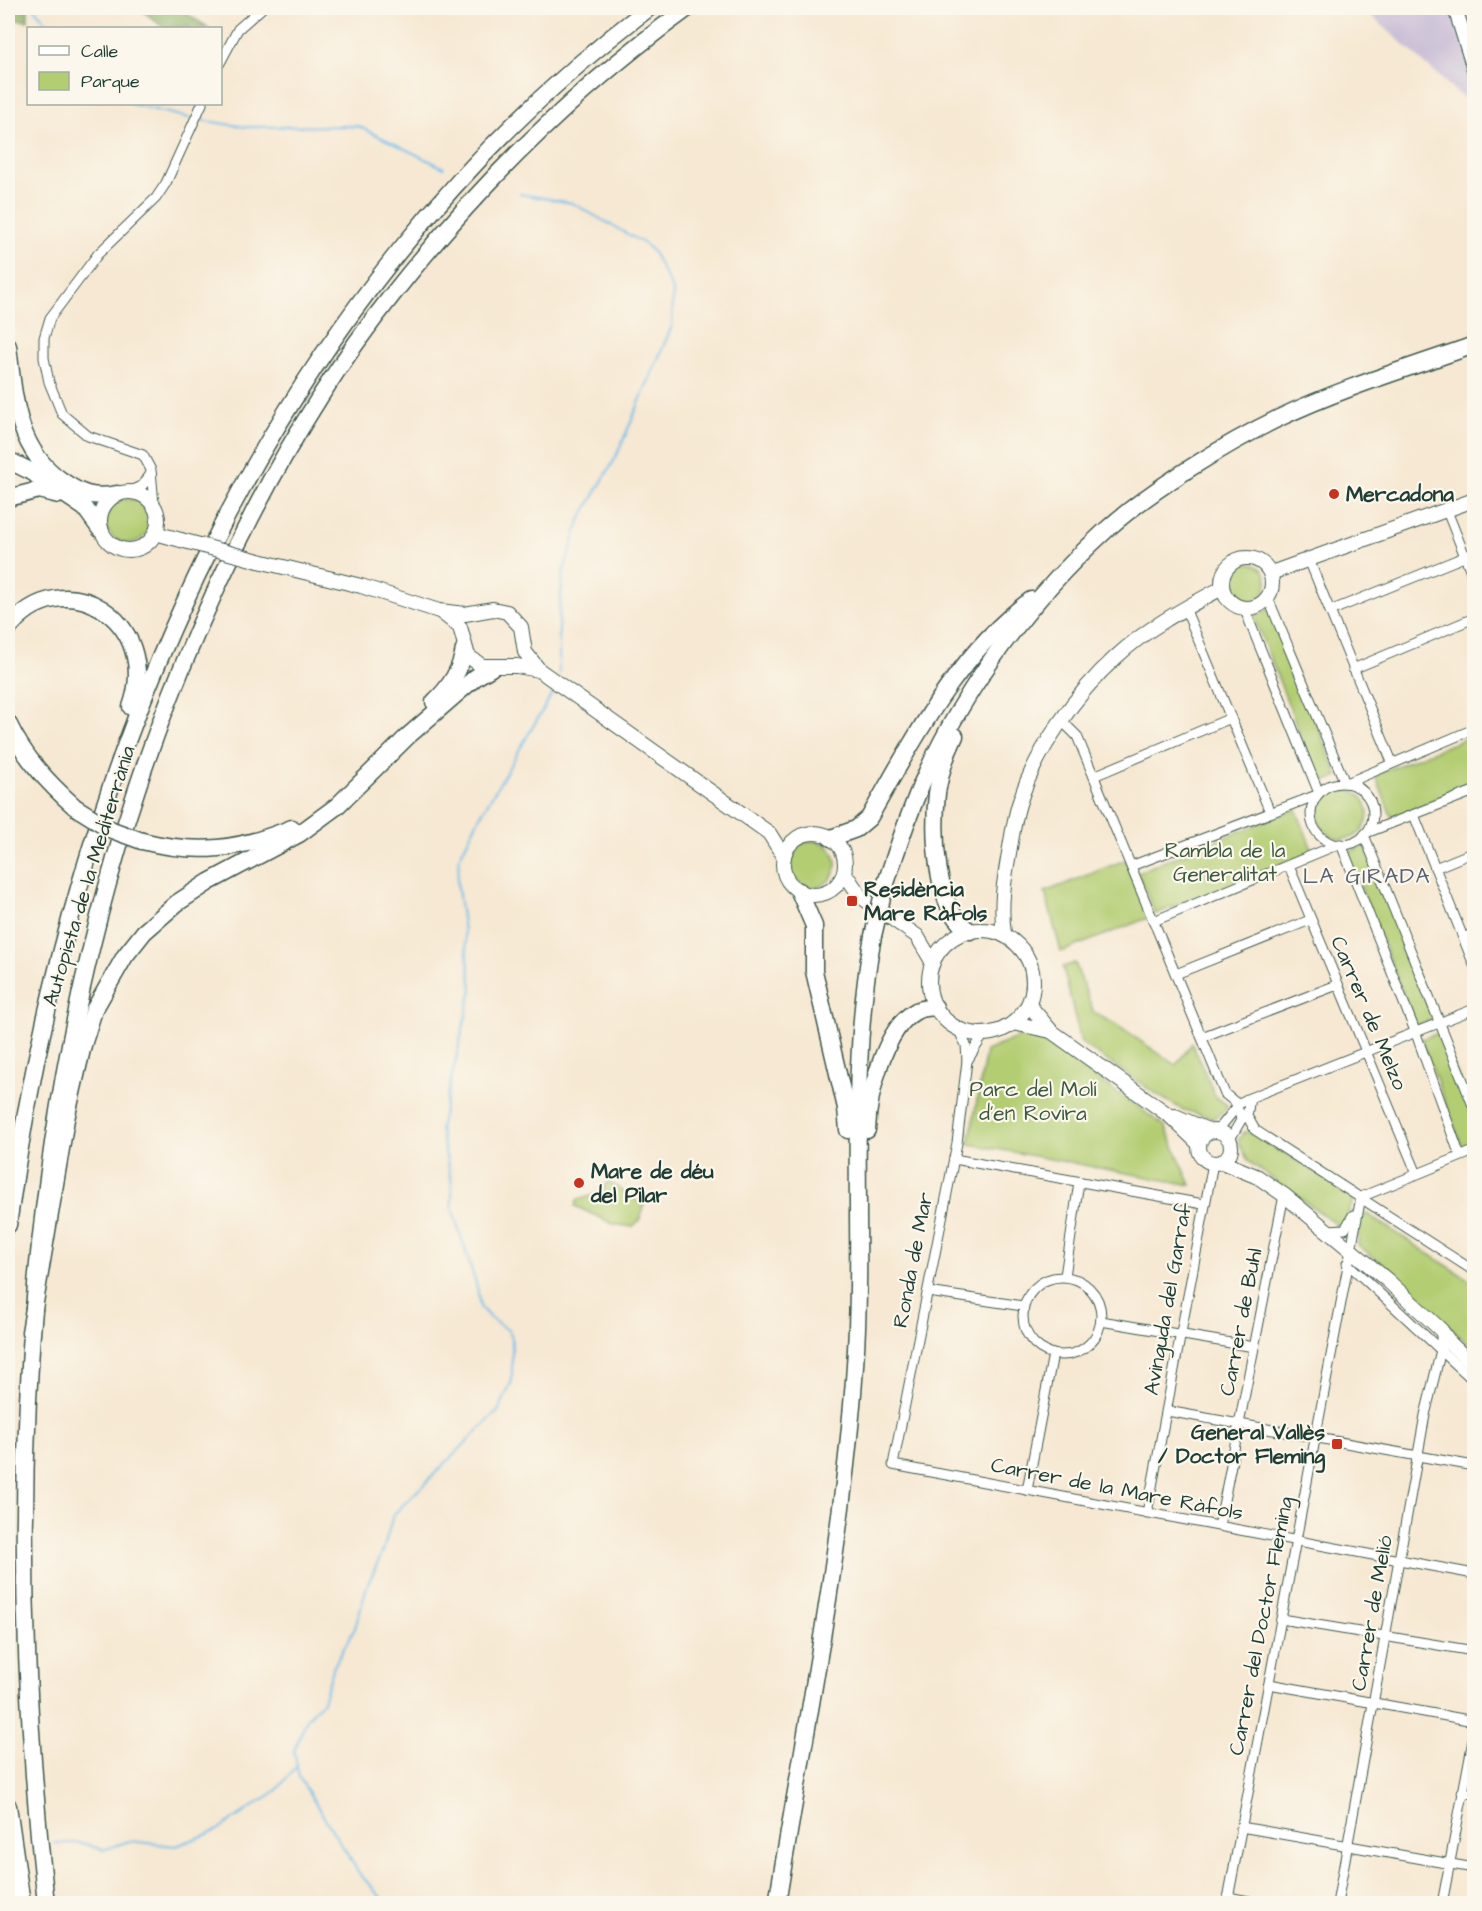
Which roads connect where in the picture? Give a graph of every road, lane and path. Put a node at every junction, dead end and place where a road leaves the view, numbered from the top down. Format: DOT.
graph roads {
  1 [pos="262,8"];
  2 [pos="649,8"];
  3 [pos="688,8"];
  4 [pos="1455,8"];
  5 [pos="222,59"];
  6 [pos="1474,69"];
  7 [pos="202,105"];
  8 [pos="1474,345"];
  9 [pos="8,346"];
  10 [pos="8,460"];
  11 [pos="151,470"];
  12 [pos="123,493"];
  13 [pos="76,496"];
  14 [pos="8,498"];
  15 [pos="1474,500"];
  16 [pos="154,505"];
  17 [pos="1447,511"];
  18 [pos="100,529"];
  19 [pos="155,533"];
  20 [pos="1470,555"];
  21 [pos="1309,560"];
  22 [pos="1271,573"];
  23 [pos="1474,579"];
  24 [pos="1053,584"];
  25 [pos="1222,588"];
  26 [pos="1268,598"];
  27 [pos="1185,608"];
  28 [pos="1244,608"];
  29 [pos="439,611"];
  30 [pos="1330,611"];
  31 [pos="478,612"];
  32 [pos="1474,618"];
  33 [pos="8,629"];
  34 [pos="523,641"];
  35 [pos="463,642"];
  36 [pos="497,667"];
  37 [pos="1353,669"];
  38 [pos="539,670"];
  39 [pos="1232,718"];
  40 [pos="1062,721"];
  41 [pos="8,723"];
  42 [pos="1474,729"];
  43 [pos="1392,762"];
  44 [pos="1094,776"];
  45 [pos="1346,783"];
  46 [pos="1474,791"];
  47 [pos="1318,794"];
  48 [pos="1270,812"];
  49 [pos="1414,816"];
  50 [pos="769,833"];
  51 [pos="1365,834"];
  52 [pos="797,838"];
  53 [pos="831,838"];
  54 [pos="1340,844"];
  55 [pos="1474,852"];
  56 [pos="783,857"];
  57 [pos="1131,866"];
  58 [pos="1289,866"];
  59 [pos="1435,868"];
  60 [pos="844,872"];
  61 [pos="799,891"];
  62 [pos="828,892"];
  63 [pos="860,896"];
  64 [pos="1000,905"];
  65 [pos="1310,920"];
  66 [pos="1154,921"];
  67 [pos="976,931"];
  68 [pos="1474,933"];
  69 [pos="1004,934"];
  70 [pos="917,936"];
  71 [pos="1463,938"];
  72 [pos="948,942"];
  73 [pos="933,963"];
  74 [pos="1474,965"];
  75 [pos="1176,974"];
  76 [pos="1337,985"];
  77 [pos="1029,1005"];
  78 [pos="935,1007"];
  79 [pos="1474,1009"];
  80 [pos="46,1017"];
  81 [pos="1013,1023"];
  82 [pos="1438,1023"];
  83 [pos="958,1029"];
  84 [pos="1051,1031"];
  85 [pos="1415,1031"];
  86 [pos="984,1034"];
  87 [pos="1202,1037"];
  88 [pos="1366,1051"];
  89 [pos="967,1061"];
  90 [pos="1267,1093"];
  91 [pos="1250,1098"];
  92 [pos="1237,1107"];
  93 [pos="1474,1108"];
  94 [pos="1244,1115"];
  95 [pos="1170,1116"];
  96 [pos="1255,1130"];
  97 [pos="1214,1131"];
  98 [pos="1231,1143"];
  99 [pos="1199,1144"];
  100 [pos="1474,1151"];
  101 [pos="1461,1156"];
  102 [pos="954,1159"];
  103 [pos="1217,1162"];
  104 [pos="1417,1174"];
  105 [pos="1258,1177"];
  106 [pos="1079,1182"];
  107 [pos="1284,1195"];
  108 [pos="1360,1196"];
  109 [pos="1203,1204"];
  110 [pos="860,1218"];
  111 [pos="8,1225"];
  112 [pos="1328,1230"];
  113 [pos="860,1239"];
  114 [pos="1348,1256"];
  115 [pos="1474,1270"];
  116 [pos="1065,1276"];
  117 [pos="928,1292"];
  118 [pos="1023,1306"];
  119 [pos="1101,1321"];
  120 [pos="1441,1330"];
  121 [pos="1179,1335"];
  122 [pos="1254,1347"];
  123 [pos="1446,1347"];
  124 [pos="1053,1354"];
  125 [pos="1474,1355"];
  126 [pos="1474,1360"];
  127 [pos="1474,1366"];
  128 [pos="18,1373"];
  129 [pos="1474,1381"];
  130 [pos="1167,1411"];
  131 [pos="1240,1424"];
  132 [pos="1315,1437"];
  133 [pos="1419,1456"];
  134 [pos="893,1465"];
  135 [pos="1474,1466"];
  136 [pos="1027,1490"];
  137 [pos="1147,1513"];
  138 [pos="1219,1526"];
  139 [pos="1296,1541"];
  140 [pos="1400,1560"];
  141 [pos="1474,1575"];
  142 [pos="1281,1619"];
  143 [pos="1386,1636"];
  144 [pos="1474,1651"];
  145 [pos="1269,1684"];
  146 [pos="1374,1702"];
  147 [pos="1474,1721"];
  148 [pos="1474,1735"];
  149 [pos="1462,1792"];
  150 [pos="1474,1794"];
  151 [pos="8,1806"];
  152 [pos="1241,1827"];
  153 [pos="1348,1845"];
  154 [pos="1450,1863"];
  155 [pos="1474,1868"];
  156 [pos="1227,1900"];
  157 [pos="22,1904"];
  158 [pos="46,1904"];
  159 [pos="777,1904"];
  160 [pos="1264,1904"];
  161 [pos="1337,1904"];
  162 [pos="1442,1904"];
  1 -- 5 [label="street"];
  2 -- 80 [label="highway, Autopista de la Mediterrània"];
  3 -- 128 [label="highway, Autopista de la Mediterrània"];
  4 -- 6 [label="street"];
  7 -- 11 [label="street"];
  8 -- 24 [label="highway"];
  9 -- 13 [label="highway"];
  10 -- 13 [label="highway"];
  11 -- 12 [label="street"];
  11 -- 16 [label="street"];
  12 -- 13 [label="highway"];
  12 -- 16 [label="street"];
  12 -- 18 [label="street"];
  13 -- 14 [label="highway"];
  13 -- 18 [label="highway"];
  15 -- 17 [label="street"];
  16 -- 19 [label="street"];
  17 -- 20 [label="street"];
  17 -- 21 [label="street"];
  18 -- 19 [label="street"];
  19 -- 29 [label="street, bridge"];
  20 -- 23 [label="street"];
  20 -- 30 [label="street"];
  21 -- 22 [label="street"];
  21 -- 30 [label="street"];
  22 -- 25 [label="street"];
  22 -- 26 [label="street"];
  24 -- 53 [label="highway"];
  24 -- 67 [label="highway"];
  24 -- 110 [label="highway, bridge"];
  25 -- 27 [label="street"];
  25 -- 28 [label="street"];
  26 -- 28 [label="street"];
  26 -- 45 [label="street"];
  27 -- 39 [label="street"];
  27 -- 40 [label="street"];
  28 -- 47 [label="street"];
  29 -- 31 [label="street"];
  29 -- 35 [label="street"];
  30 -- 37 [label="street"];
  31 -- 34 [label="street"];
  31 -- 35 [label="street"];
  32 -- 37 [label="street"];
  33 -- 80 [label="highway"];
  34 -- 36 [label="street"];
  34 -- 38 [label="street"];
  35 -- 36 [label="street"];
  35 -- 41 [label="highway, bridge"];
  36 -- 38 [label="street"];
  36 -- 128 [label="highway"];
  37 -- 43 [label="street"];
  38 -- 50 [label="street"];
  39 -- 44 [label="street"];
  39 -- 48 [label="street"];
  40 -- 44 [label="street"];
  40 -- 64 [label="street"];
  42 -- 43 [label="street"];
  43 -- 45 [label="street"];
  44 -- 57 [label="street"];
  45 -- 47 [label="street"];
  45 -- 51 [label="street"];
  46 -- 49 [label="street"];
  47 -- 48 [label="street"];
  47 -- 54 [label="street"];
  48 -- 57 [label="street"];
  49 -- 51 [label="street"];
  49 -- 59 [label="street"];
  50 -- 52 [label="street"];
  50 -- 56 [label="street"];
  51 -- 54 [label="street"];
  51 -- 82 [label="street"];
  52 -- 53 [label="street"];
  52 -- 56 [label="street"];
  53 -- 60 [label="street"];
  54 -- 58 [label="street"];
  54 -- 85 [label="street"];
  55 -- 59 [label="street"];
  56 -- 61 [label="street"];
  57 -- 66 [label="street"];
  58 -- 65 [label="street, Carrer de Melzo"];
  58 -- 66 [label="street"];
  59 -- 71 [label="street"];
  60 -- 62 [label="street"];
  60 -- 63 [label="street"];
  61 -- 62 [label="street"];
  61 -- 110 [label="highway"];
  62 -- 63 [label="street"];
  63 -- 70 [label="street"];
  64 -- 67 [label="street"];
  64 -- 69 [label="street"];
  65 -- 75 [label="street"];
  65 -- 76 [label="street, Carrer de Melzo"];
  66 -- 75 [label="street"];
  67 -- 69 [label="street"];
  67 -- 72 [label="street"];
  68 -- 71 [label="street"];
  69 -- 77 [label="street"];
  70 -- 72 [label="street"];
  70 -- 73 [label="street"];
  71 -- 74 [label="street"];
  72 -- 73 [label="street"];
  73 -- 78 [label="street"];
  75 -- 87 [label="street"];
  76 -- 87 [label="street"];
  76 -- 88 [label="street, Carrer de Melzo"];
  77 -- 81 [label="street"];
  77 -- 84 [label="street"];
  78 -- 83 [label="street"];
  78 -- 113 [label="highway"];
  79 -- 82 [label="street"];
  80 -- 111 [label="highway, Autopista de la Mediterrània"];
  81 -- 84 [label="street"];
  81 -- 86 [label="street"];
  82 -- 85 [label="street"];
  82 -- 93 [label="street"];
  83 -- 86 [label="street"];
  83 -- 89 [label="street, Ronda de Mar"];
  84 -- 95 [label="street"];
  85 -- 88 [label="street"];
  85 -- 101 [label="street"];
  86 -- 89 [label="street, Ronda de Mar"];
  87 -- 92 [label="street"];
  88 -- 90 [label="street"];
  88 -- 104 [label="street, Carrer de Melzo"];
  89 -- 102 [label="street, Ronda de Mar"];
  90 -- 91 [label="street"];
  90 -- 94 [label="street"];
  91 -- 92 [label="street"];
  91 -- 94 [label="street"];
  92 -- 94 [label="street"];
  92 -- 97 [label="street"];
  94 -- 96 [label="street"];
  94 -- 98 [label="street"];
  95 -- 97 [label="street"];
  95 -- 99 [label="street"];
  96 -- 98 [label="street"];
  96 -- 108 [label="street"];
  97 -- 98 [label="street"];
  97 -- 99 [label="street"];
  98 -- 103 [label="street"];
  98 -- 105 [label="street"];
  99 -- 103 [label="street"];
  100 -- 101 [label="street"];
  101 -- 104 [label="street"];
  102 -- 106 [label="street"];
  102 -- 117 [label="street, Ronda de Mar"];
  103 -- 105 [label="street"];
  103 -- 109 [label="street, Avinguda del Garraf"];
  104 -- 108 [label="street"];
  105 -- 107 [label="street"];
  106 -- 109 [label="street"];
  106 -- 116 [label="street"];
  107 -- 112 [label="street"];
  107 -- 122 [label="street, Carrer de Buhl"];
  108 -- 112 [label="street"];
  108 -- 114 [label="street, Carrer del Doctor Fleming"];
  108 -- 115 [label="street"];
  109 -- 121 [label="street, Avinguda del Garraf"];
  110 -- 113 [label="highway"];
  112 -- 114 [label="street"];
  113 -- 159 [label="highway"];
  114 -- 120 [label="street"];
  114 -- 123 [label="street"];
  114 -- 132 [label="street, Carrer del Doctor Fleming"];
  116 -- 118 [label="street"];
  116 -- 119 [label="street"];
  117 -- 118 [label="street"];
  117 -- 134 [label="street, Ronda de Mar"];
  118 -- 124 [label="street"];
  119 -- 121 [label="street"];
  119 -- 124 [label="street"];
  120 -- 123 [label="street"];
  120 -- 125 [label="street"];
  121 -- 122 [label="street"];
  121 -- 130 [label="street, Avinguda del Garraf"];
  122 -- 131 [label="street, Carrer de Buhl"];
  123 -- 126 [label="street"];
  123 -- 127 [label="street"];
  123 -- 129 [label="street"];
  123 -- 133 [label="street, Carrer de Melió"];
  124 -- 136 [label="street"];
  128 -- 158 [label="highway, Autopista de la Mediterrània"];
  130 -- 131 [label="street"];
  130 -- 137 [label="street, Avinguda del Garraf"];
  131 -- 132 [label="street"];
  131 -- 138 [label="street, Carrer de Buhl"];
  132 -- 133 [label="street"];
  132 -- 139 [label="street, Carrer del Doctor Fleming"];
  133 -- 135 [label="street"];
  133 -- 140 [label="street, Carrer de Melió"];
  134 -- 136 [label="street, Carrer de la Mare Ràfols"];
  136 -- 137 [label="street, Carrer de la Mare Ràfols"];
  137 -- 138 [label="street, Carrer de la Mare Ràfols"];
  138 -- 139 [label="street, Carrer de la Mare Ràfols"];
  139 -- 140 [label="street, Carrer de la Mare Ràfols"];
  139 -- 142 [label="street, Carrer del Doctor Fleming"];
  140 -- 141 [label="street, Carrer de la Mare Ràfols"];
  140 -- 143 [label="street, Carrer de Melió"];
  142 -- 143 [label="street"];
  142 -- 145 [label="street, Carrer del Doctor Fleming"];
  143 -- 144 [label="street"];
  143 -- 146 [label="street, Carrer de Melió"];
  145 -- 146 [label="street"];
  145 -- 152 [label="street, Carrer del Doctor Fleming"];
  146 -- 147 [label="street"];
  146 -- 153 [label="street, Carrer de Melió"];
  148 -- 149 [label="street"];
  149 -- 150 [label="street"];
  149 -- 154 [label="street"];
  151 -- 157 [label="highway"];
  152 -- 153 [label="street"];
  152 -- 156 [label="street, Carrer del Doctor Fleming"];
  153 -- 154 [label="street"];
  153 -- 161 [label="street, Carrer de Melió"];
  154 -- 155 [label="street"];
  154 -- 162 [label="street"];
  156 -- 160 [label="street"];
}
